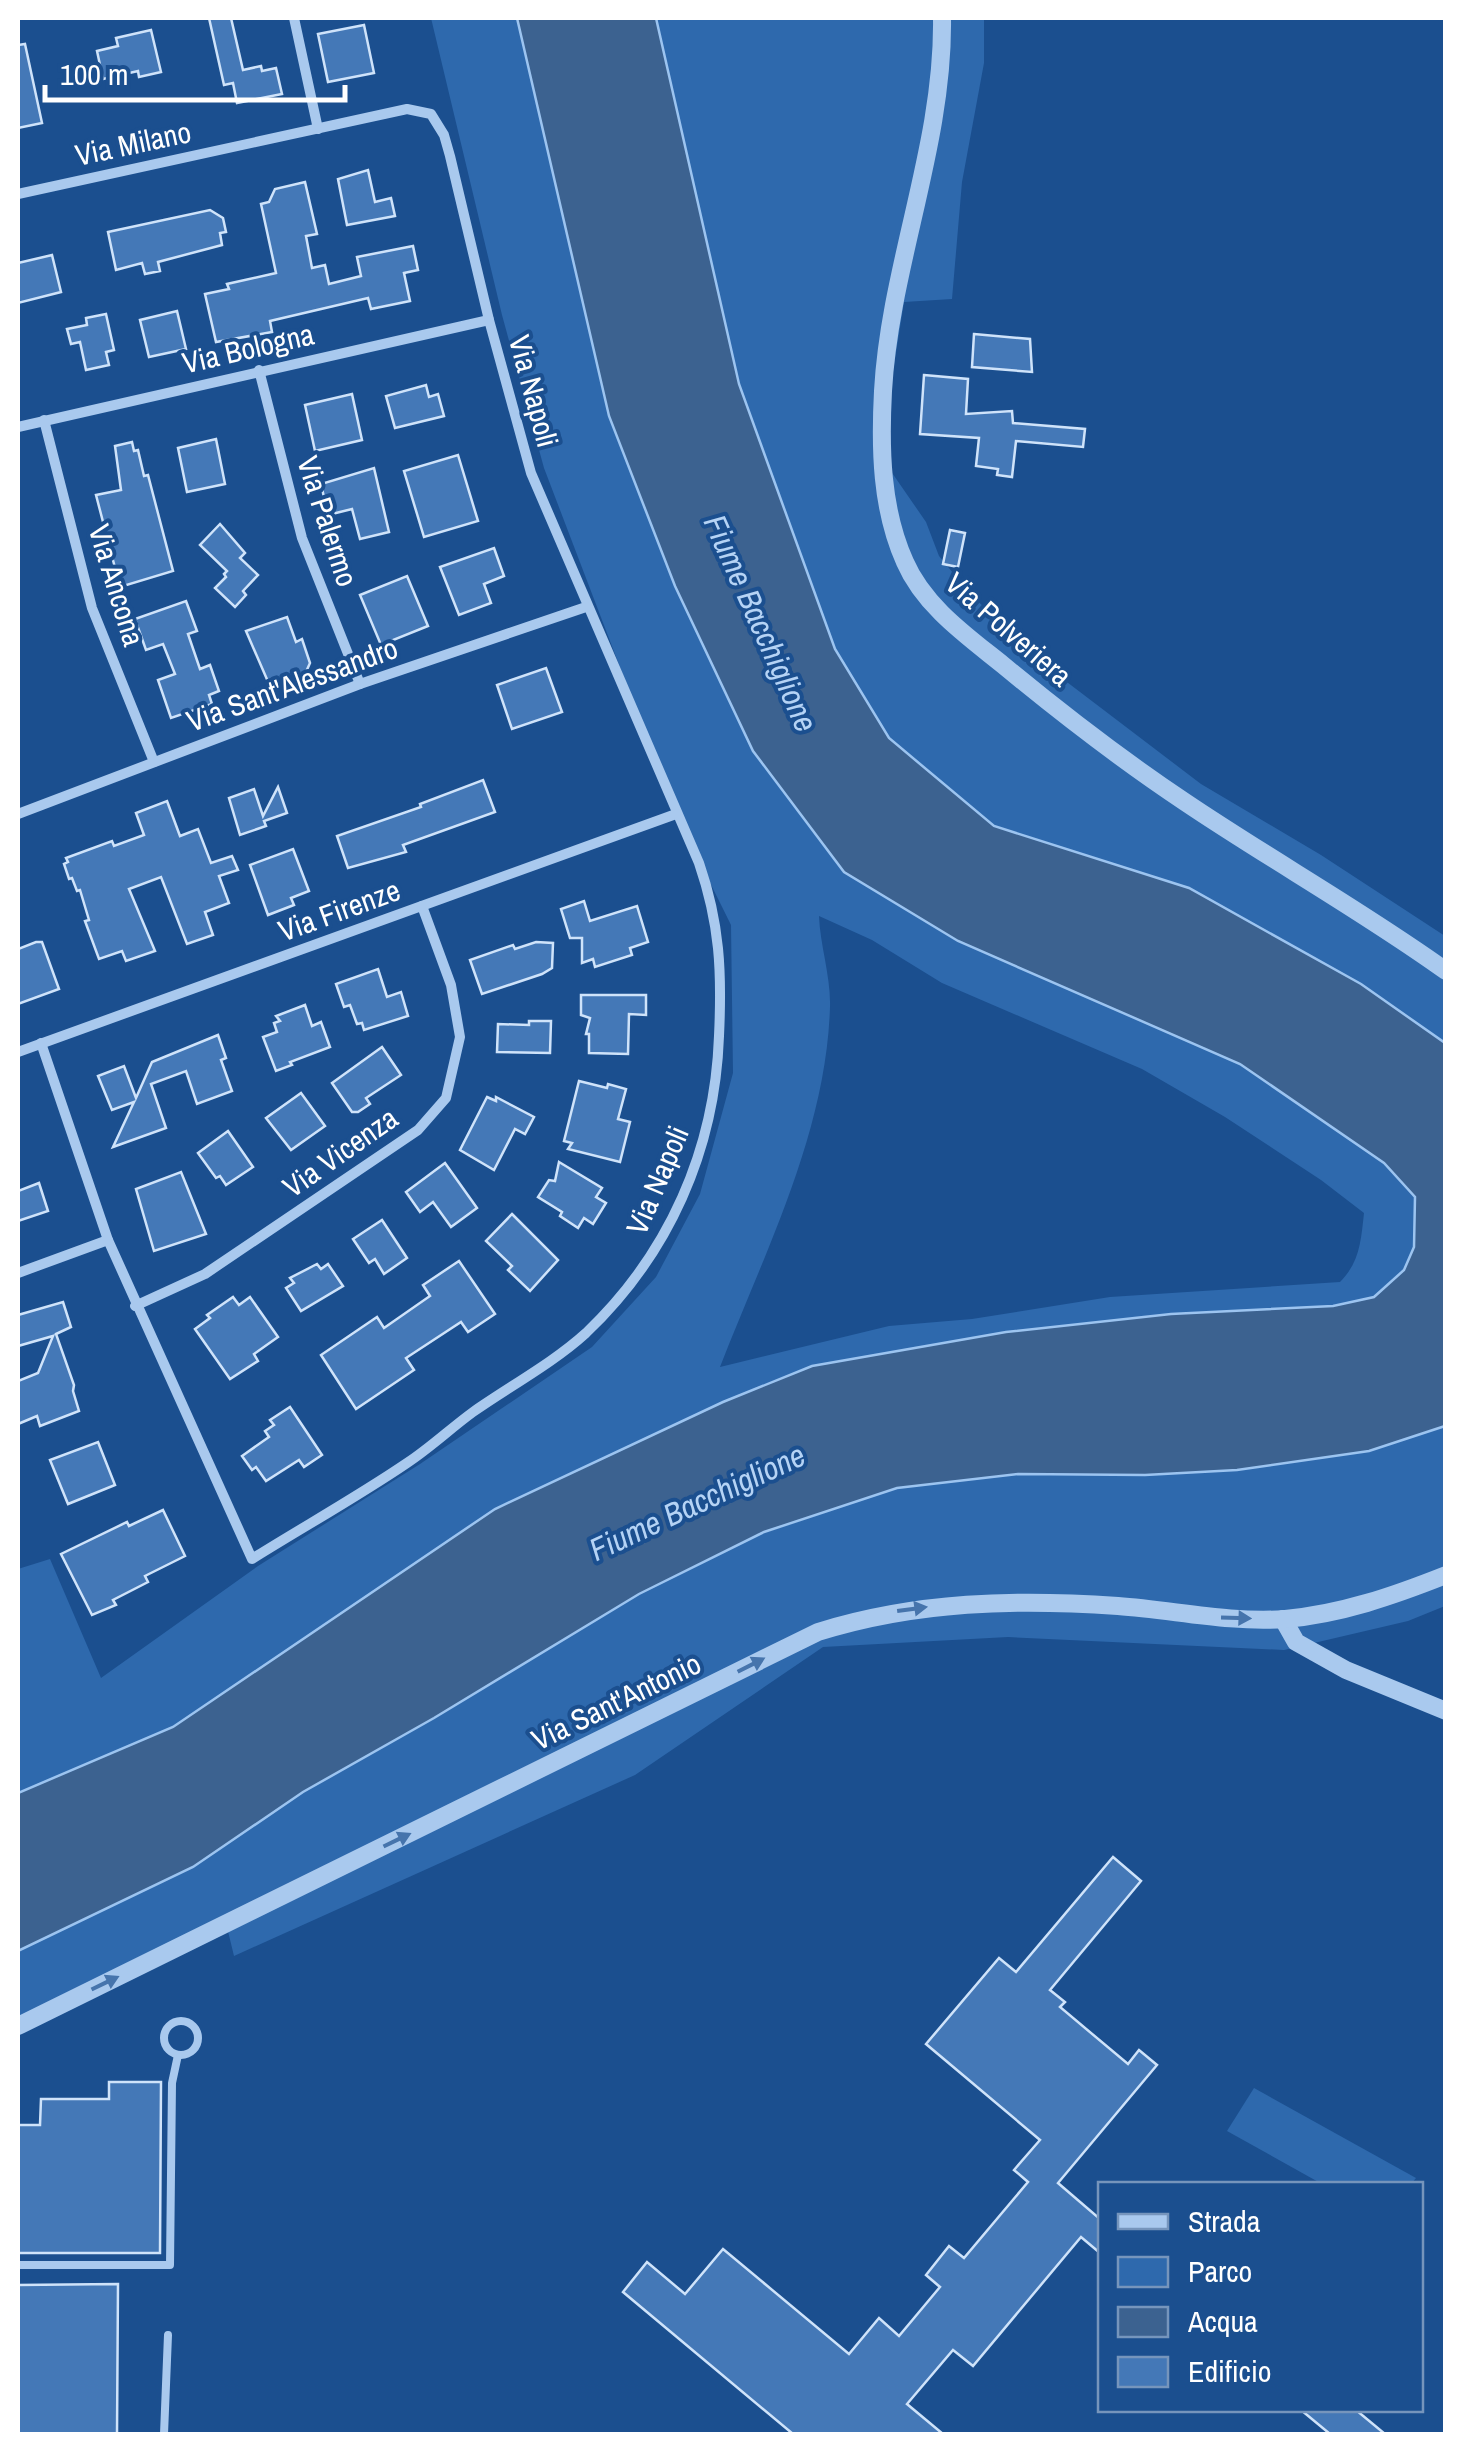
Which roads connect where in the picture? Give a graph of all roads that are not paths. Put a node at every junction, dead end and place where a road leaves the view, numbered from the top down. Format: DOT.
graph roads {
  1 [pos="294,18"];
  2 [pos="942,18"];
  3 [pos="431,114"];
  4 [pos="318,129"];
  5 [pos="18,194"];
  6 [pos="489,320"];
  7 [pos="259,370"];
  8 [pos="44,420"];
  9 [pos="18,427"];
  10 [pos="586,606"];
  11 [pos="360,684"];
  12 [pos="154,762"];
  13 [pos="18,814"];
  14 [pos="676,814"];
  15 [pos="422,906"];
  16 [pos="1446,970"];
  17 [pos="41,1043"];
  18 [pos="18,1052"];
  19 [pos="108,1240"];
  20 [pos="18,1273"];
  21 [pos="135,1306"];
  22 [pos="1446,1575"];
  23 [pos="1283,1619"];
  24 [pos="1446,1711"];
  25 [pos="18,2026"];
  26 [pos="178,2054"];
  27 [pos="18,2265"];
  28 [pos="168,2336"];
  29 [pos="164,2434"];
  1 -- 4 [label="street"];
  2 -- 16 [label="street, Via Polveriera"];
  3 -- 4 [label="street, Via Milano"];
  3 -- 6 [label="street, Via Napoli"];
  4 -- 5 [label="street, Via Milano"];
  6 -- 7 [label="street, Via Bologna"];
  6 -- 10 [label="street, Via Napoli"];
  7 -- 8 [label="street, Via Bologna"];
  7 -- 11 [label="street, Via Palermo"];
  8 -- 9 [label="street, Via Bologna"];
  8 -- 12 [label="street, Via Ancona"];
  10 -- 11 [label="street, Via Sant'Alessandro"];
  10 -- 14 [label="street, Via Napoli"];
  11 -- 12 [label="street, Via Sant'Alessandro"];
  12 -- 13 [label="street, Via Sant'Alessandro"];
  14 -- 15 [label="street, Via Firenze"];
  14 -- 21 [label="street, Via Napoli"];
  15 -- 17 [label="street, Via Firenze"];
  15 -- 21 [label="street, Via Vicenza"];
  17 -- 18 [label="street, Via Firenze"];
  17 -- 19 [label="street, Via Napoli"];
  19 -- 20 [label="street"];
  19 -- 21 [label="street, Via Napoli"];
  22 -- 23 [label="street, Via Sant'Antonio"];
  23 -- 24 [label="street"];
  25 -- 23 [label="street, Via Sant'Antonio, one-way"];
  26 -- 26 [label="lane"];
  26 -- 27 [label="lane"];
  28 -- 29 [label="lane"];
}
